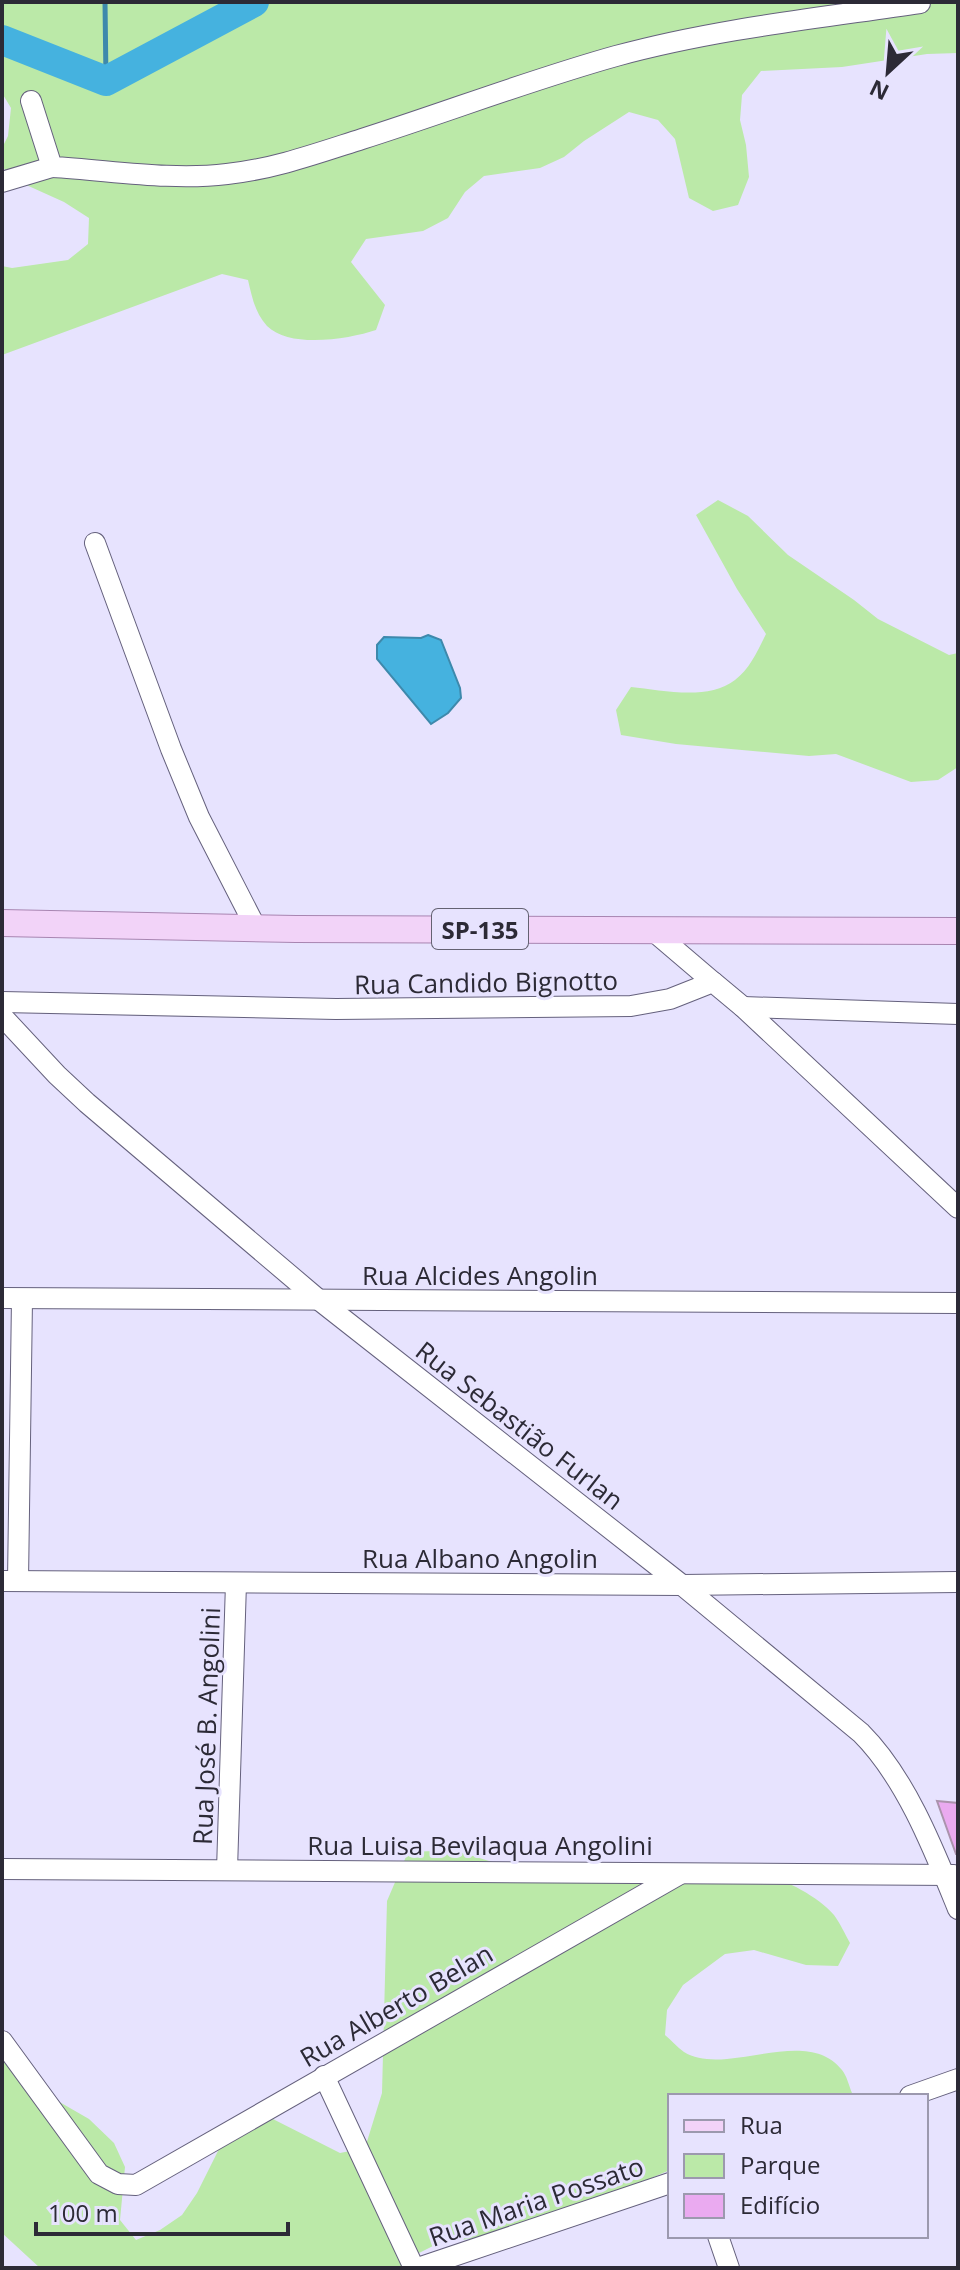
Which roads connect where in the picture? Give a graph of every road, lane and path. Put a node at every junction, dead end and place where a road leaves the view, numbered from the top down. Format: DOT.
graph roads {
  1 [pos="920,3"];
  2 [pos="31,101"];
  3 [pos="52,167"];
  4 [pos="2,182"];
  5 [pos="95,543"];
  6 [pos="2,923"];
  7 [pos="256,928"];
  8 [pos="652,930"];
  9 [pos="958,931"];
  10 [pos="713,982"];
  11 [pos="2,1002"];
  12 [pos="743,1007"];
  13 [pos="958,1014"];
  14 [pos="2,1016"];
  15 [pos="958,1208"];
  16 [pos="12,1298"];
  17 [pos="319,1300"];
  18 [pos="958,1303"];
  19 [pos="10,1581"];
  20 [pos="958,1582"];
  21 [pos="236,1583"];
  22 [pos="682,1585"];
  23 [pos="2,1869"];
  24 [pos="227,1870"];
  25 [pos="683,1872"];
  26 [pos="951,1875"];
  27 [pos="958,1909"];
  28 [pos="2,2041"];
  29 [pos="324,2076"];
  30 [pos="958,2079"];
  31 [pos="916,2094"];
  32 [pos="668,2184"];
  33 [pos="719,2238"];
  34 [pos="416,2268"];
  35 [pos="729,2268"];
  1 -- 3 [label="street"];
  2 -- 3 [label="street"];
  3 -- 4 [label="street"];
  5 -- 7 [label="street"];
  6 -- 7 [label="main road, SP-135"];
  7 -- 8 [label="main road, SP-135"];
  8 -- 9 [label="main road, SP-135"];
  8 -- 10 [label="street"];
  10 -- 11 [label="street, Rua Candido Bignotto"];
  10 -- 12 [label="street"];
  12 -- 13 [label="street"];
  12 -- 15 [label="street"];
  14 -- 17 [label="street, Rua Sebastião Furlan"];
  16 -- 17 [label="street, Rua Alcides Angolin"];
  16 -- 19 [label="street"];
  17 -- 18 [label="street, Rua Alcides Angolin"];
  17 -- 22 [label="street, Rua Sebastião Furlan"];
  19 -- 21 [label="street, Rua Albano Angolin"];
  20 -- 22 [label="street, Rua Albano Angolin"];
  21 -- 22 [label="street, Rua Albano Angolin"];
  21 -- 24 [label="street, Rua José B. Angolini"];
  22 -- 26 [label="street, Rua Sebastião Furlan"];
  23 -- 24 [label="street, Rua Luisa Bevilaqua Angolini"];
  24 -- 25 [label="street, Rua Luisa Bevilaqua Angolini"];
  25 -- 26 [label="street, Rua Luisa Bevilaqua Angolini"];
  25 -- 29 [label="street, Rua Alberto Belan"];
  26 -- 27 [label="street, Rua Sebastião Furlan"];
  28 -- 29 [label="street, Rua Alberto Belan"];
  29 -- 34 [label="street"];
  30 -- 31 [label="street"];
  32 -- 34 [label="street, Rua Maria Possato"];
  33 -- 35 [label="street"];
}
